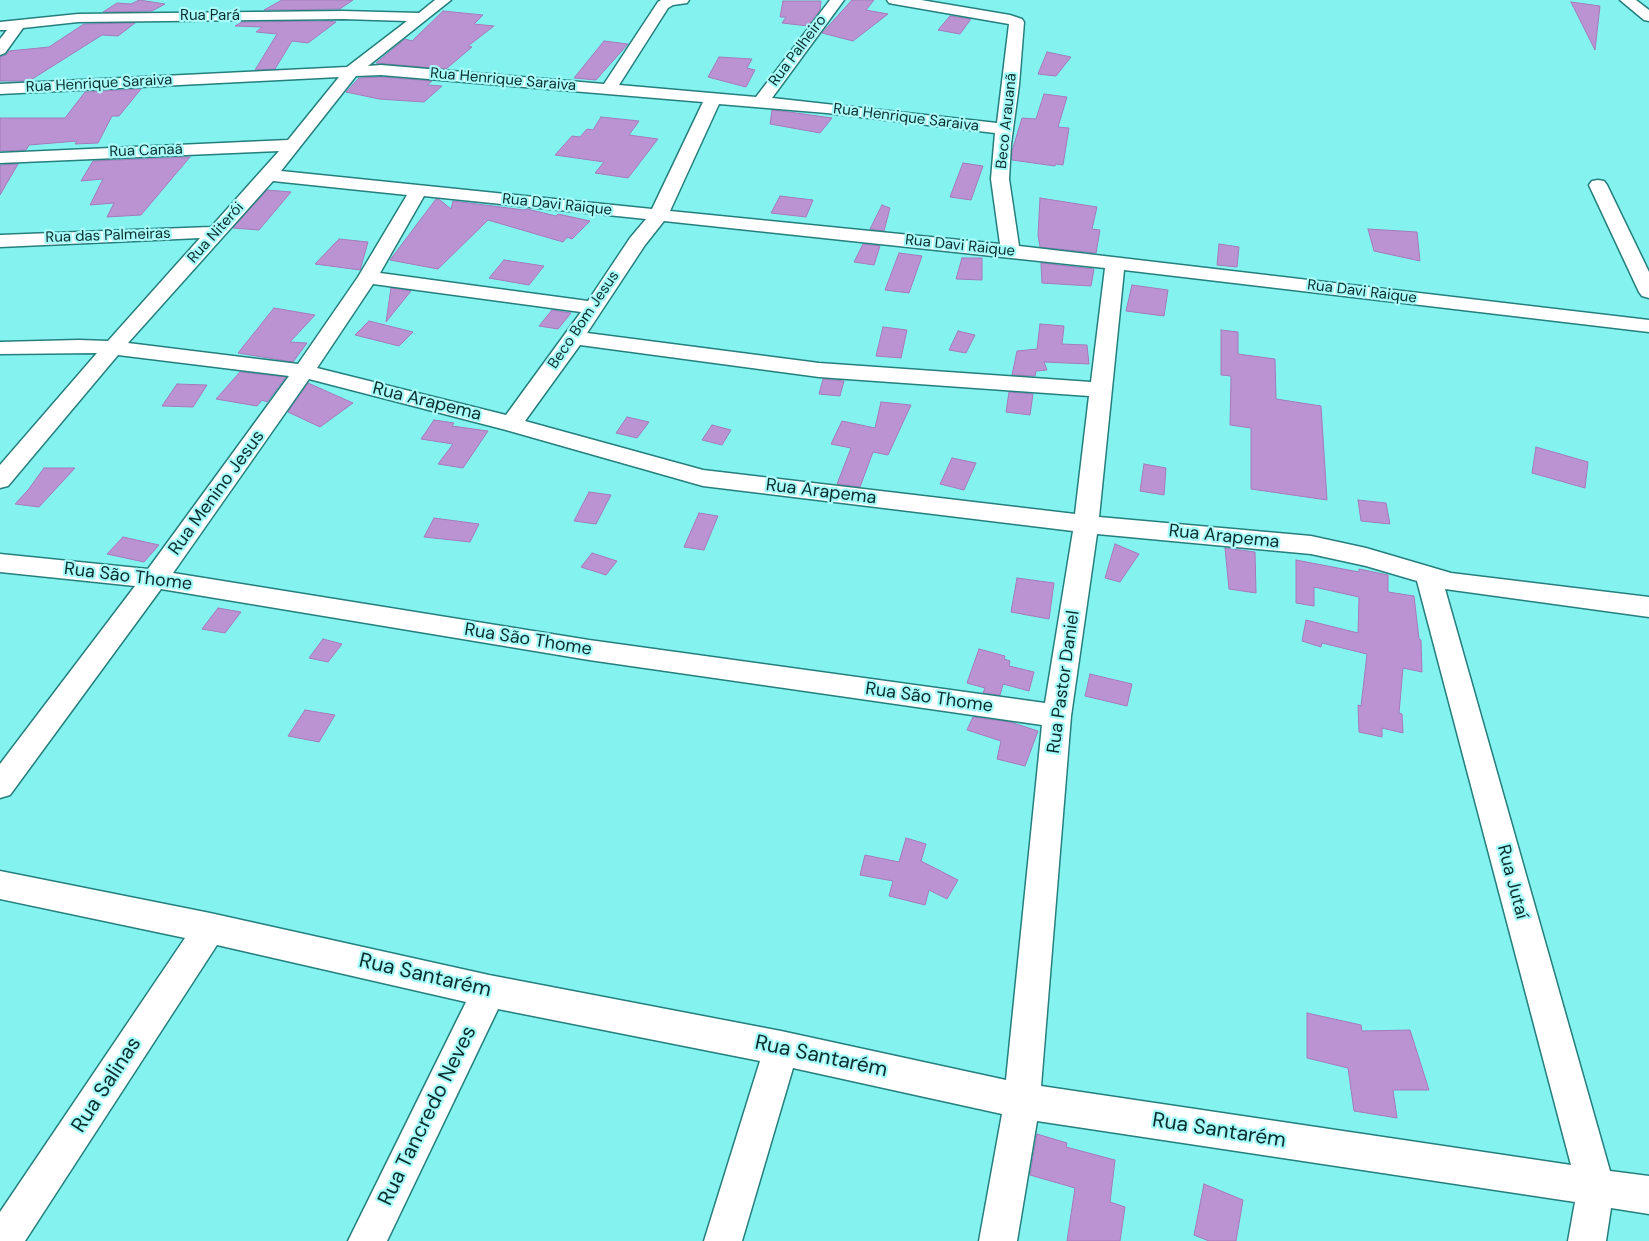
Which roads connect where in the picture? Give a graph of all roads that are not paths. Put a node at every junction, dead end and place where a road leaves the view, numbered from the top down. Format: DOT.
graph roads {
  1 [pos="220,0"];
  2 [pos="444,0"];
  3 [pos="682,0"];
  4 [pos="837,0"];
  5 [pos="894,0"];
  6 [pos="1627,0"];
  7 [pos="192,16"];
  8 [pos="421,17"];
  9 [pos="1649,17"];
  10 [pos="18,25"];
  11 [pos="0,26"];
  12 [pos="0,50"];
  13 [pos="352,71"];
  14 [pos="0,89"];
  15 [pos="609,89"];
  16 [pos="713,100"];
  17 [pos="760,103"];
  18 [pos="1005,129"];
  19 [pos="293,145"];
  20 [pos="0,158"];
  21 [pos="269,175"];
  22 [pos="1598,185"];
  23 [pos="419,190"];
  24 [pos="658,216"];
  25 [pos="216,232"];
  26 [pos="0,240"];
  27 [pos="1010,251"];
  28 [pos="1114,264"];
  29 [pos="368,277"];
  30 [pos="1649,292"];
  31 [pos="593,308"];
  32 [pos="1649,326"];
  33 [pos="574,338"];
  34 [pos="0,348"];
  35 [pos="113,348"];
  36 [pos="304,371"];
  37 [pos="1101,390"];
  38 [pos="511,424"];
  39 [pos="2,475"];
  40 [pos="1086,524"];
  41 [pos="0,563"];
  42 [pos="1428,576"];
  43 [pos="154,579"];
  44 [pos="1649,606"];
  45 [pos="1057,716"];
  46 [pos="0,786"];
  47 [pos="0,884"];
  48 [pos="210,928"];
  49 [pos="489,991"];
  50 [pos="781,1048"];
  51 [pos="1022,1101"];
  52 [pos="1596,1188"];
  53 [pos="1649,1195"];
  54 [pos="4,1241"];
  55 [pos="367,1241"];
  56 [pos="724,1241"];
  57 [pos="998,1241"];
  58 [pos="1587,1241"];
  1 -- 7 [label="street"];
  2 -- 8 [label="street, Rua Niterói"];
  3 -- 15 [label="street"];
  4 -- 17 [label="street, Rua Palheiro"];
  5 -- 18 [label="street, Beco Arauanã"];
  6 -- 9 [label="street"];
  7 -- 8 [label="street, Rua Pará"];
  7 -- 10 [label="street, Rua Pará"];
  8 -- 13 [label="street, Rua Niterói"];
  10 -- 11 [label="street, Rua Pará"];
  10 -- 12 [label="street"];
  13 -- 14 [label="street, Rua Henrique Saraiva"];
  13 -- 15 [label="street, Rua Henrique Saraiva"];
  13 -- 19 [label="street, Rua Niterói"];
  15 -- 16 [label="street, Rua Henrique Saraiva"];
  16 -- 17 [label="street, Rua Henrique Saraiva"];
  16 -- 24 [label="street, Beco Bom Jesus"];
  17 -- 18 [label="street, Rua Henrique Saraiva"];
  18 -- 27 [label="street, Beco Arauanã"];
  19 -- 20 [label="street, Rua Canaã"];
  19 -- 21 [label="street, Rua Niterói"];
  21 -- 23 [label="street, Rua Davi Raique"];
  21 -- 25 [label="street, Rua Niterói"];
  22 -- 30 [label="street"];
  23 -- 24 [label="street, Rua Davi Raique"];
  23 -- 29 [label="street, Rua Menino Jesus"];
  24 -- 27 [label="street, Rua Davi Raique"];
  24 -- 31 [label="street, Beco Bom Jesus"];
  25 -- 26 [label="street, Rua das Palmeiras"];
  25 -- 35 [label="street, Rua Niterói"];
  27 -- 28 [label="street, Rua Davi Raique"];
  28 -- 32 [label="street, Rua Davi Raique"];
  28 -- 37 [label="street, Rua Pastor Daniel"];
  29 -- 31 [label="street"];
  29 -- 36 [label="street, Rua Menino Jesus"];
  31 -- 33 [label="street, Beco Bom Jesus"];
  33 -- 37 [label="street"];
  33 -- 38 [label="street, Beco Bom Jesus"];
  34 -- 35 [label="street, Rua Arapema"];
  35 -- 36 [label="street, Rua Arapema"];
  35 -- 39 [label="street, Rua Niterói"];
  36 -- 38 [label="street, Rua Arapema"];
  36 -- 43 [label="street, Rua Menino Jesus"];
  37 -- 40 [label="street, Rua Pastor Daniel"];
  38 -- 40 [label="street, Rua Arapema"];
  40 -- 42 [label="street, Rua Arapema"];
  40 -- 45 [label="street, Rua Pastor Daniel"];
  41 -- 43 [label="street, Rua São Thome"];
  42 -- 44 [label="street, Rua Arapema"];
  42 -- 52 [label="street, Rua Jutaí"];
  43 -- 45 [label="street, Rua São Thome"];
  43 -- 46 [label="street, Rua Menino Jesus"];
  45 -- 51 [label="street, Rua Pastor Daniel"];
  47 -- 48 [label="street, Rua Santarém"];
  48 -- 49 [label="street, Rua Santarém"];
  48 -- 54 [label="street, Rua Salinas"];
  49 -- 50 [label="street, Rua Santarém"];
  49 -- 55 [label="street, Rua Tancredo Neves"];
  50 -- 51 [label="street, Rua Santarém"];
  50 -- 56 [label="street"];
  51 -- 52 [label="street, Rua Santarém"];
  51 -- 57 [label="street, Rua Pastor Daniel"];
  52 -- 53 [label="street, Rua Santarém"];
  52 -- 58 [label="street"];
}
